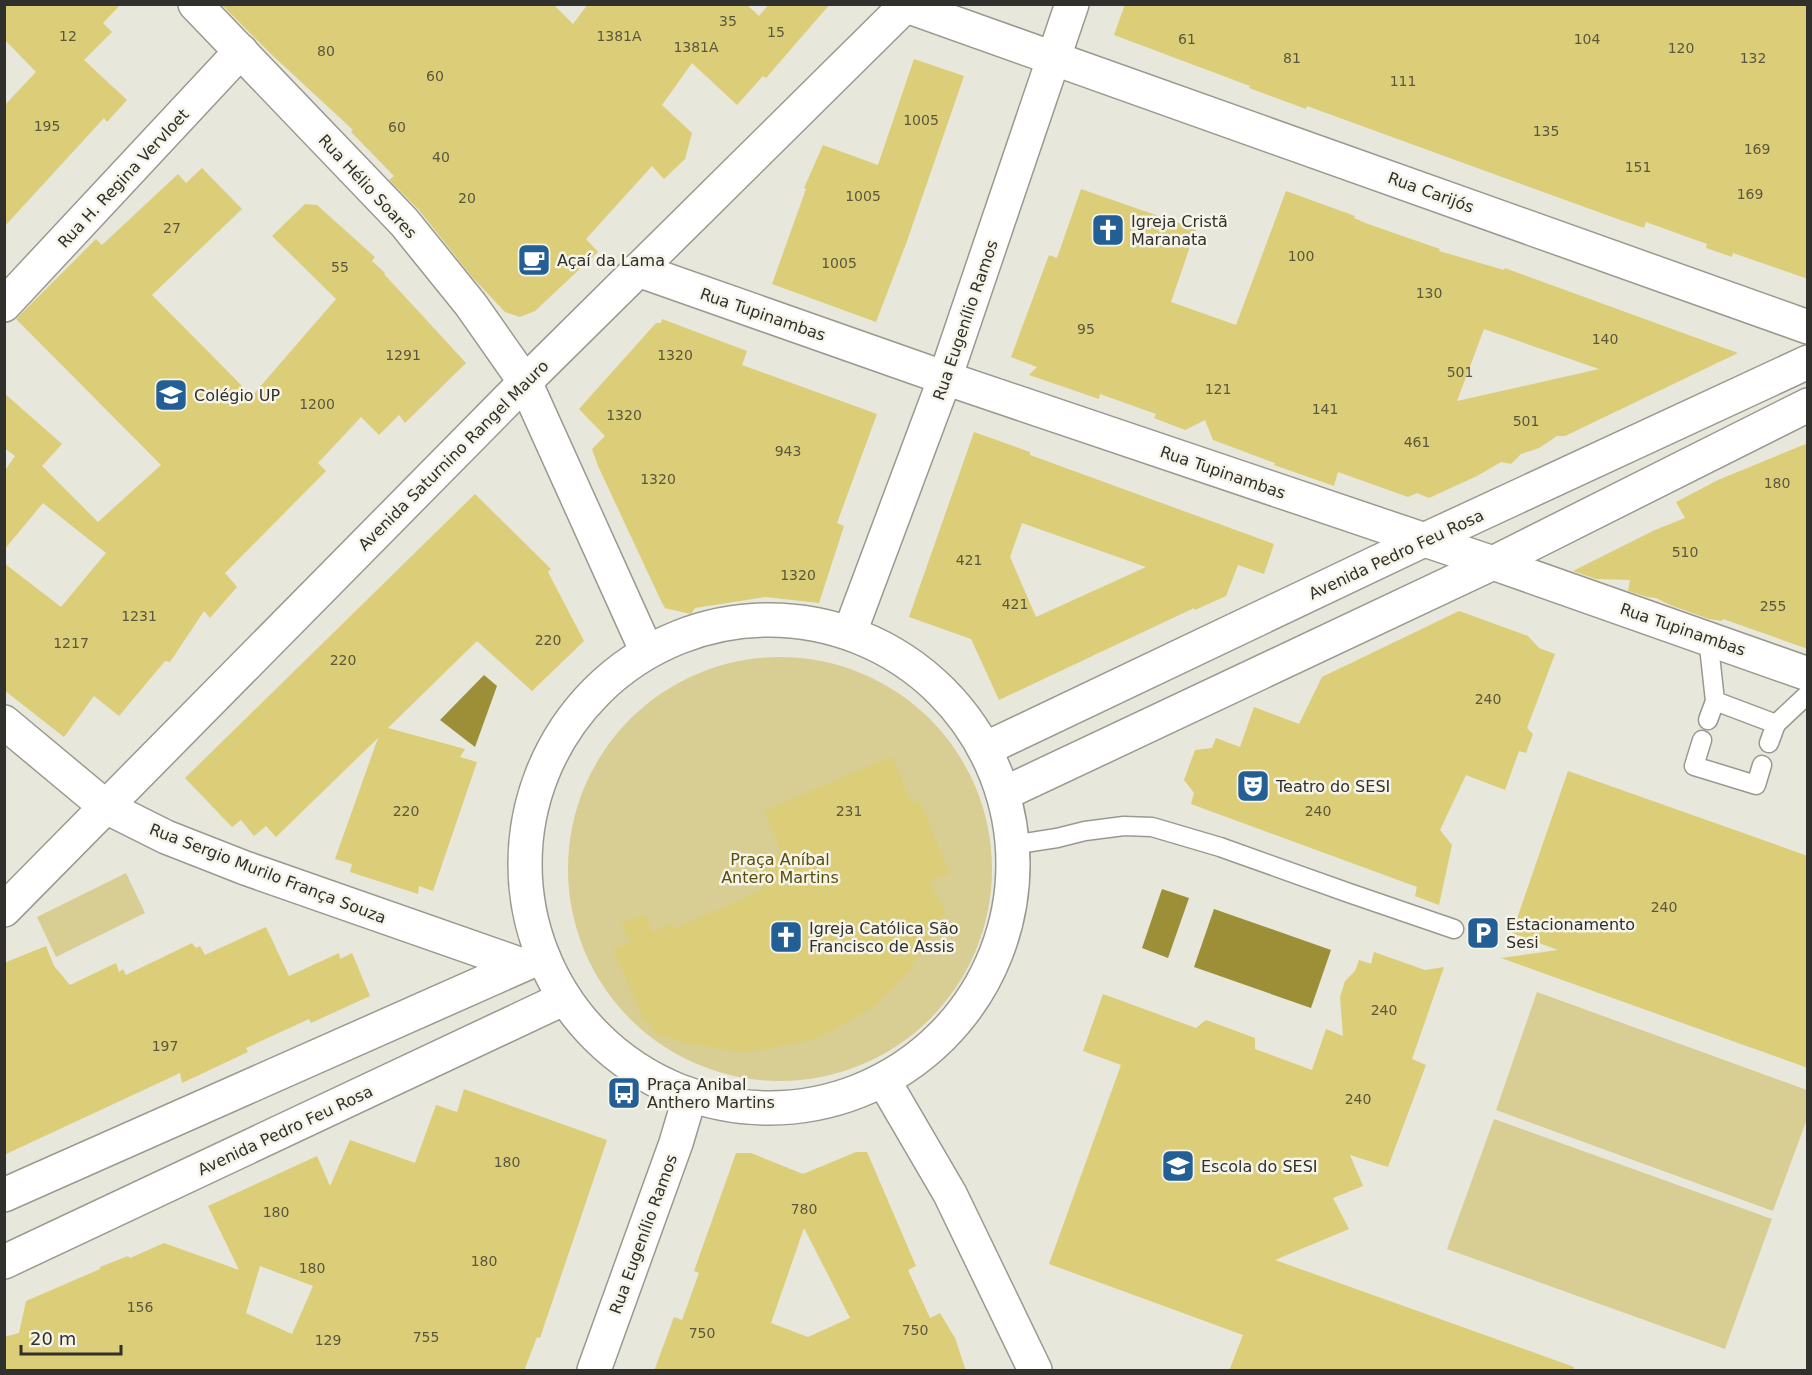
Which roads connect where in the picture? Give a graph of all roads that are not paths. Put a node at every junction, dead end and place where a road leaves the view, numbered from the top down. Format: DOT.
graph roads {
  1 [pos="195,4"];
  2 [pos="1072,4"];
  3 [pos="904,5"];
  4 [pos="241,51"];
  5 [pos="1054,58"];
  6 [pos="638,270"];
  7 [pos="4,305"];
  8 [pos="1808,327"];
  9 [pos="1808,362"];
  10 [pos="945,378"];
  11 [pos="525,382"];
  12 [pos="1808,405"];
  13 [pos="1424,540"];
  14 [pos="1493,563"];
  15 [pos="850,632"];
  16 [pos="1708,637"];
  17 [pos="647,652"];
  18 [pos="1808,674"];
  19 [pos="1808,694"];
  20 [pos="1715,701"];
  21 [pos="1708,720"];
  22 [pos="4,722"];
  23 [pos="1776,724"];
  24 [pos="1702,740"];
  25 [pos="1769,743"];
  26 [pos="985,749"];
  27 [pos="1762,765"];
  28 [pos="1003,794"];
  29 [pos="106,807"];
  30 [pos="1012,845"];
  31 [pos="4,910"];
  32 [pos="1454,929"];
  33 [pos="533,961"];
  34 [pos="565,998"];
  35 [pos="884,1080"];
  36 [pos="690,1096"];
  37 [pos="4,1195"];
  38 [pos="4,1262"];
  39 [pos="594,1371"];
  40 [pos="1035,1371"];
  1 -- 4 [label="street, Rua Hélio Soares"];
  2 -- 5 [label="street, Rua Eugenílio Ramos"];
  3 -- 5 [label="street, Rua Carijós"];
  3 -- 6 [label="street, Avenida Saturnino Rangel Mauro"];
  4 -- 7 [label="street, Rua H. Regina Vervloet"];
  4 -- 11 [label="street, Rua Hélio Soares"];
  5 -- 8 [label="street, Rua Carijós"];
  5 -- 10 [label="street, Rua Eugenílio Ramos"];
  6 -- 10 [label="street, Rua Tupinambas"];
  6 -- 11 [label="street, Avenida Saturnino Rangel Mauro"];
  9 -- 13 [label="street, Avenida Pedro Feu Rosa"];
  10 -- 13 [label="street, Rua Tupinambas"];
  10 -- 15 [label="street, Rua Eugenílio Ramos"];
  11 -- 17 [label="street, Rua Hélio Soares"];
  11 -- 29 [label="street, Avenida Saturnino Rangel Mauro"];
  12 -- 14 [label="street"];
  13 -- 14 [label="street, Rua Tupinambas"];
  13 -- 26 [label="street, Avenida Pedro Feu Rosa"];
  14 -- 16 [label="street, Rua Tupinambas"];
  14 -- 28 [label="street"];
  15 -- 17 [label="street"];
  15 -- 26 [label="street"];
  16 -- 18 [label="street, Rua Tupinambas"];
  16 -- 20 [label="lane"];
  17 -- 33 [label="street"];
  19 -- 23 [label="lane"];
  20 -- 21 [label="lane"];
  20 -- 23 [label="lane"];
  22 -- 29 [label="street, Rua Sergio Murilo França Souza"];
  23 -- 25 [label="lane"];
  24 -- 27 [label="lane"];
  26 -- 28 [label="street"];
  28 -- 30 [label="street"];
  29 -- 31 [label="street, Avenida Saturnino Rangel Mauro"];
  29 -- 33 [label="street, Rua Sergio Murilo França Souza"];
  30 -- 32 [label="lane"];
  30 -- 35 [label="street"];
  33 -- 34 [label="street"];
  33 -- 37 [label="street"];
  34 -- 36 [label="street"];
  34 -- 38 [label="street, Avenida Pedro Feu Rosa"];
  35 -- 36 [label="street"];
  35 -- 40 [label="street"];
  36 -- 39 [label="street, Rua Eugenílio Ramos"];
}
